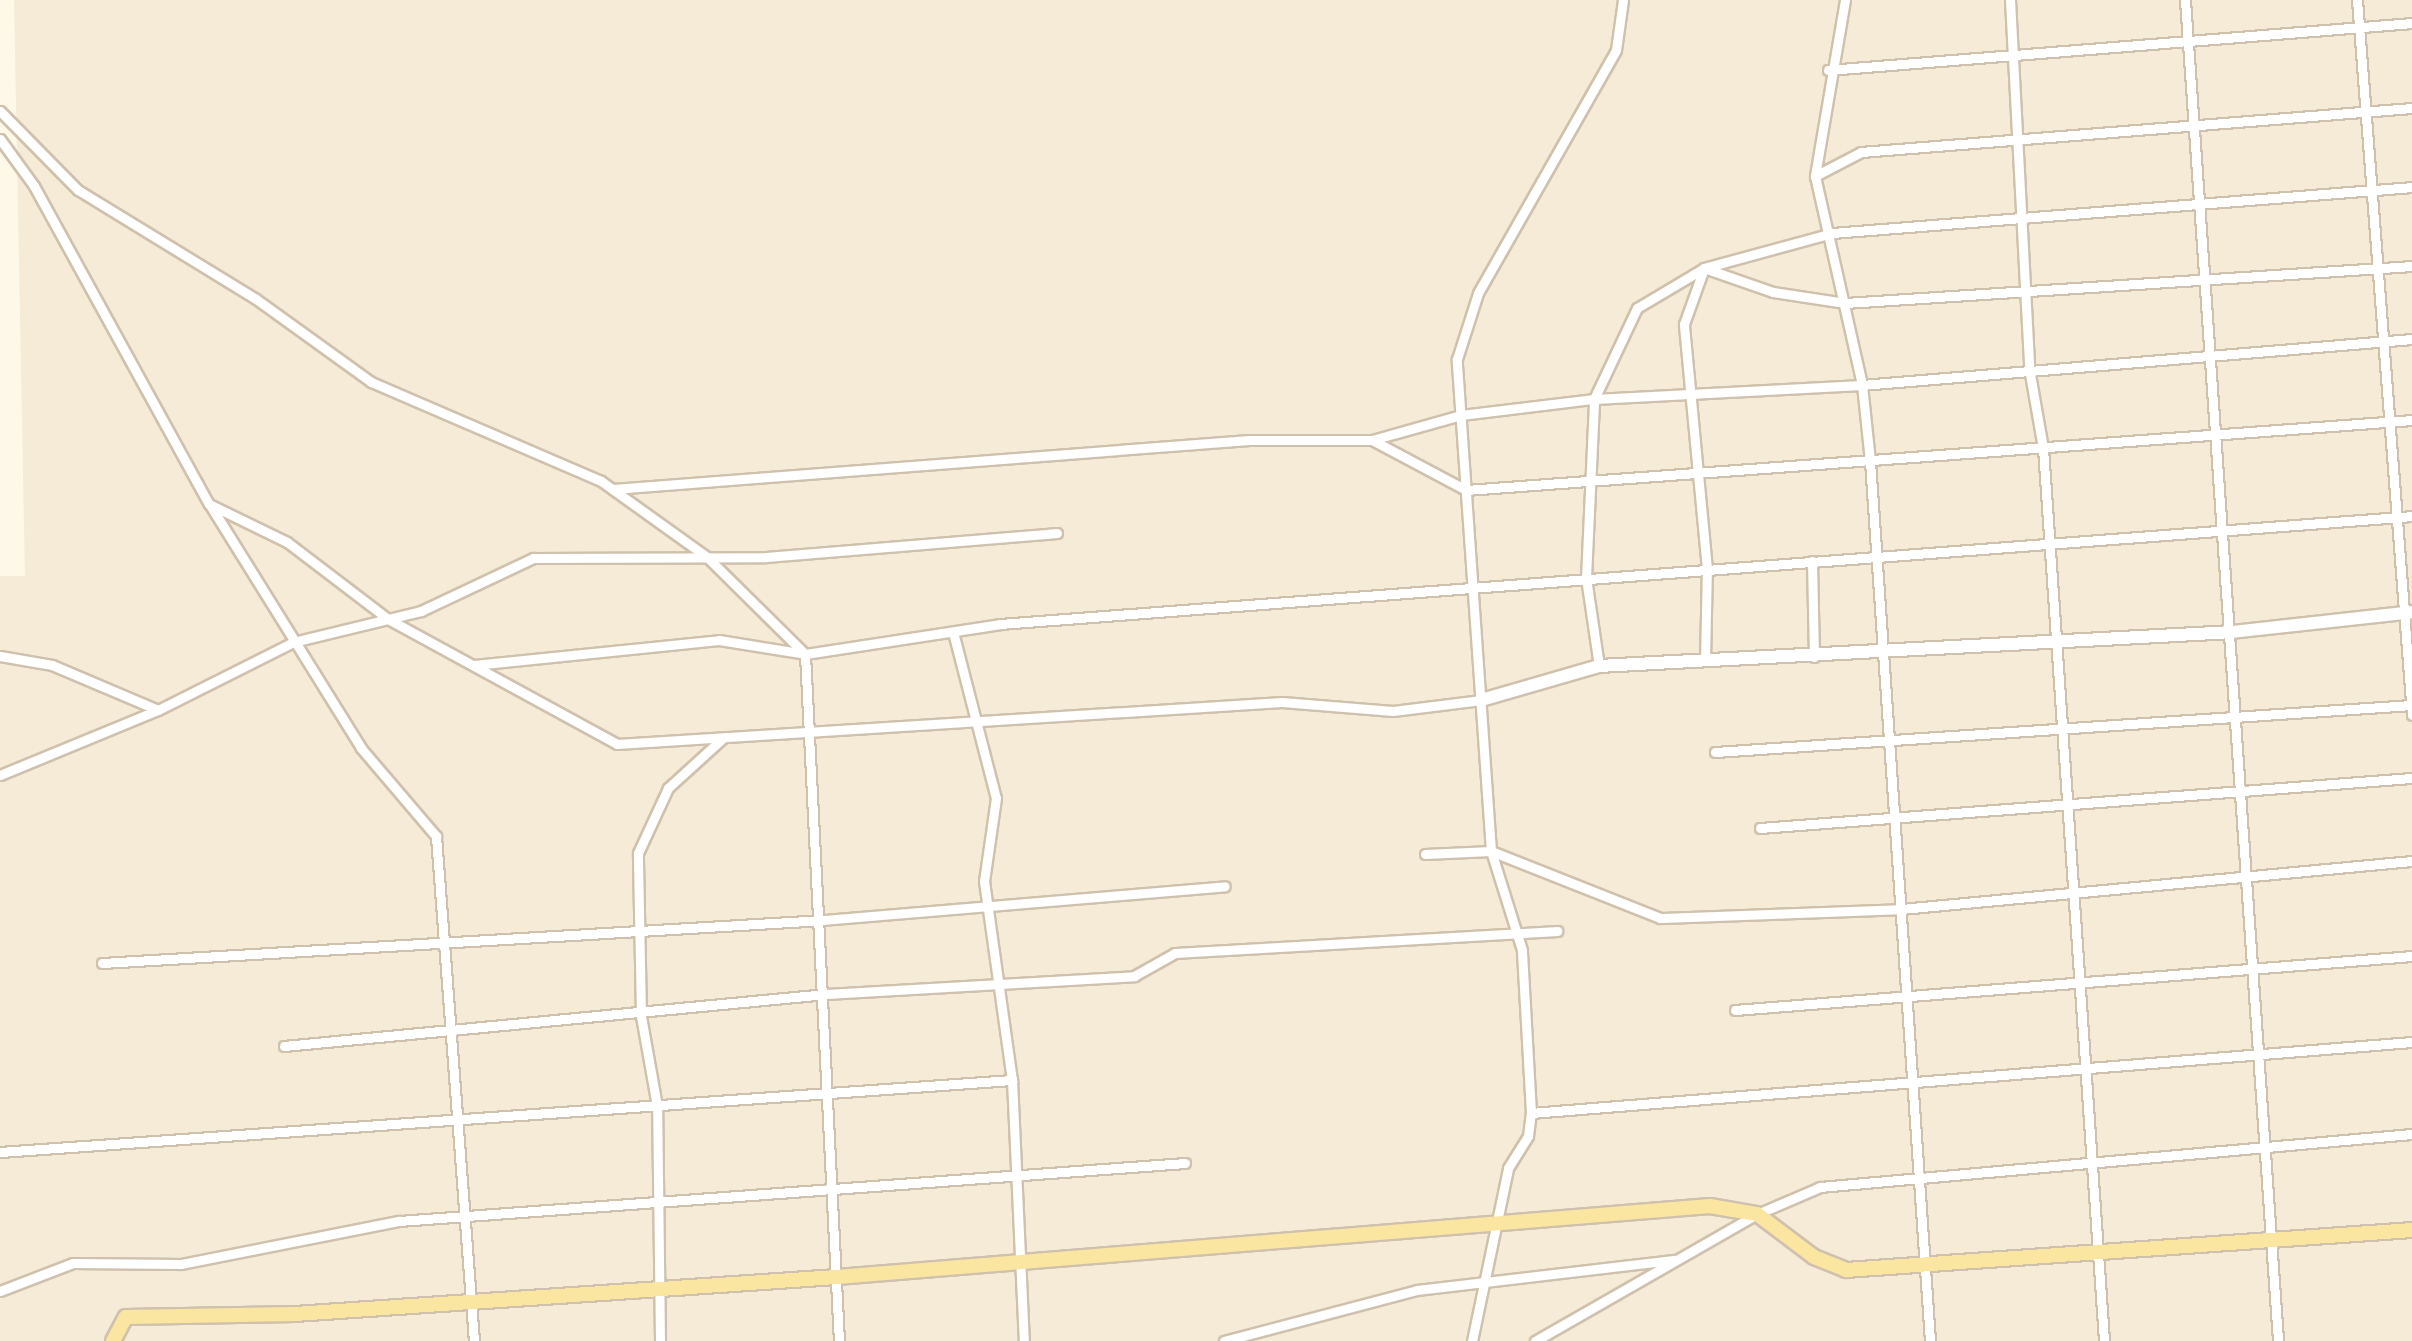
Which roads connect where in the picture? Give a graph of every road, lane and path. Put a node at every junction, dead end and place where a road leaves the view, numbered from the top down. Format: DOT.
graph roads {
  1 [pos="1623,0"];
  2 [pos="1845,0"];
  3 [pos="2010,0"];
  4 [pos="2185,0"];
  5 [pos="2357,0"];
  6 [pos="2412,23"];
  7 [pos="2360,27"];
  8 [pos="2190,41"];
  9 [pos="2013,55"];
  10 [pos="1828,70"];
  11 [pos="2412,108"];
  12 [pos="0,111"];
  13 [pos="2369,112"];
  14 [pos="2193,126"];
  15 [pos="0,139"];
  16 [pos="2018,139"];
  17 [pos="1815,176"];
  18 [pos="2412,187"];
  19 [pos="2375,190"];
  20 [pos="2197,204"];
  21 [pos="2025,217"];
  22 [pos="1832,233"];
  23 [pos="2412,266"];
  24 [pos="1704,268"];
  25 [pos="2376,268"];
  26 [pos="2206,280"];
  27 [pos="2030,294"];
  28 [pos="1845,303"];
  29 [pos="2412,339"];
  30 [pos="2383,342"];
  31 [pos="2207,355"];
  32 [pos="2029,368"];
  33 [pos="1862,385"];
  34 [pos="1690,397"];
  35 [pos="1594,399"];
  36 [pos="1461,415"];
  37 [pos="2412,420"];
  38 [pos="2391,421"];
  39 [pos="2220,434"];
  40 [pos="1372,440"];
  41 [pos="2043,448"];
  42 [pos="1870,461"];
  43 [pos="1698,475"];
  44 [pos="1591,483"];
  45 [pos="613,489"];
  46 [pos="1466,490"];
  47 [pos="209,504"];
  48 [pos="2412,516"];
  49 [pos="2397,517"];
  50 [pos="2226,530"];
  51 [pos="1057,533"];
  52 [pos="2049,543"];
  53 [pos="1879,556"];
  54 [pos="707,557"];
  55 [pos="1812,561"];
  56 [pos="1707,569"];
  57 [pos="1586,578"];
  58 [pos="1473,586"];
  59 [pos="2408,612"];
  60 [pos="388,619"];
  61 [pos="953,632"];
  62 [pos="2232,632"];
  63 [pos="293,642"];
  64 [pos="2056,643"];
  65 [pos="805,654"];
  66 [pos="1885,654"];
  67 [pos="0,656"];
  68 [pos="1814,657"];
  69 [pos="1705,661"];
  70 [pos="474,665"];
  71 [pos="1599,666"];
  72 [pos="1481,700"];
  73 [pos="2412,705"];
  74 [pos="158,710"];
  75 [pos="2412,715"];
  76 [pos="2238,717"];
  77 [pos="980,721"];
  78 [pos="2062,730"];
  79 [pos="810,732"];
  80 [pos="723,738"];
  81 [pos="1891,743"];
  82 [pos="1715,752"];
  83 [pos="0,775"];
  84 [pos="2412,778"];
  85 [pos="2242,788"];
  86 [pos="2068,808"];
  87 [pos="1895,819"];
  88 [pos="1760,828"];
  89 [pos="1491,851"];
  90 [pos="1425,854"];
  91 [pos="2412,861"];
  92 [pos="2248,876"];
  93 [pos="1225,886"];
  94 [pos="2074,890"];
  95 [pos="987,903"];
  96 [pos="1901,909"];
  97 [pos="823,920"];
  98 [pos="636,929"];
  99 [pos="1557,931"];
  100 [pos="1516,933"];
  101 [pos="446,941"];
  102 [pos="2412,956"];
  103 [pos="102,963"];
  104 [pos="2253,968"];
  105 [pos="2080,982"];
  106 [pos="1000,989"];
  107 [pos="1906,992"];
  108 [pos="826,994"];
  109 [pos="1735,1010"];
  110 [pos="641,1016"];
  111 [pos="456,1032"];
  112 [pos="2412,1042"];
  113 [pos="284,1046"];
  114 [pos="2259,1058"];
  115 [pos="2087,1073"];
  116 [pos="1012,1080"];
  117 [pos="1912,1083"];
  118 [pos="831,1094"];
  119 [pos="657,1106"];
  120 [pos="1531,1113"];
  121 [pos="460,1120"];
  122 [pos="2412,1134"];
  123 [pos="2264,1147"];
  124 [pos="0,1152"];
  125 [pos="2093,1162"];
  126 [pos="1185,1163"];
  127 [pos="1014,1178"];
  128 [pos="1918,1178"];
  129 [pos="835,1194"];
  130 [pos="653,1205"];
  131 [pos="1757,1214"];
  132 [pos="462,1217"];
  133 [pos="1500,1224"];
  134 [pos="2412,1230"];
  135 [pos="2267,1241"];
  136 [pos="2096,1254"];
  137 [pos="1676,1260"];
  138 [pos="1019,1263"];
  139 [pos="1924,1267"];
  140 [pos="837,1277"];
  141 [pos="1486,1279"];
  142 [pos="656,1290"];
  143 [pos="0,1291"];
  144 [pos="470,1302"];
  145 [pos="113,1341"];
  146 [pos="474,1341"];
  147 [pos="660,1341"];
  148 [pos="839,1341"];
  149 [pos="1024,1341"];
  150 [pos="1224,1341"];
  151 [pos="1472,1341"];
  152 [pos="1535,1341"];
  153 [pos="1930,1341"];
  154 [pos="2104,1341"];
  155 [pos="2278,1341"];
  1 -- 36 [label="street"];
  2 -- 10 [label="street"];
  3 -- 9 [label="street"];
  4 -- 8 [label="street"];
  5 -- 7 [label="street"];
  6 -- 7 [label="street"];
  7 -- 8 [label="street"];
  7 -- 13 [label="street"];
  8 -- 9 [label="street"];
  8 -- 14 [label="street"];
  9 -- 10 [label="street"];
  9 -- 16 [label="street"];
  10 -- 17 [label="street"];
  11 -- 13 [label="street"];
  12 -- 45 [label="street"];
  13 -- 14 [label="street"];
  13 -- 19 [label="street"];
  14 -- 16 [label="street"];
  14 -- 20 [label="street"];
  15 -- 47 [label="street"];
  16 -- 17 [label="street"];
  16 -- 21 [label="street"];
  17 -- 22 [label="street"];
  18 -- 19 [label="street"];
  19 -- 20 [label="street"];
  19 -- 25 [label="street"];
  20 -- 21 [label="street"];
  20 -- 26 [label="street"];
  21 -- 22 [label="street"];
  21 -- 27 [label="street"];
  22 -- 24 [label="street"];
  22 -- 28 [label="street"];
  23 -- 25 [label="street"];
  24 -- 28 [label="street"];
  24 -- 34 [label="street"];
  24 -- 35 [label="street"];
  25 -- 26 [label="street"];
  25 -- 30 [label="street"];
  26 -- 27 [label="street"];
  26 -- 31 [label="street"];
  27 -- 28 [label="street"];
  27 -- 32 [label="street"];
  28 -- 33 [label="street"];
  29 -- 30 [label="street"];
  30 -- 31 [label="street"];
  30 -- 38 [label="street"];
  31 -- 32 [label="street"];
  31 -- 39 [label="street"];
  32 -- 33 [label="street"];
  32 -- 41 [label="street"];
  33 -- 34 [label="street"];
  33 -- 42 [label="street"];
  34 -- 35 [label="street"];
  34 -- 43 [label="street"];
  35 -- 36 [label="street"];
  35 -- 44 [label="street"];
  36 -- 40 [label="street"];
  36 -- 46 [label="street"];
  37 -- 38 [label="street"];
  38 -- 39 [label="street"];
  38 -- 49 [label="street"];
  39 -- 41 [label="street"];
  39 -- 50 [label="street"];
  40 -- 45 [label="street"];
  40 -- 46 [label="street"];
  41 -- 42 [label="street"];
  41 -- 52 [label="street"];
  42 -- 43 [label="street"];
  42 -- 53 [label="street"];
  43 -- 44 [label="street"];
  43 -- 56 [label="street"];
  44 -- 46 [label="street"];
  44 -- 57 [label="street"];
  45 -- 54 [label="street"];
  46 -- 58 [label="street"];
  47 -- 60 [label="street"];
  47 -- 63 [label="street"];
  48 -- 49 [label="street"];
  49 -- 50 [label="street"];
  49 -- 59 [label="street"];
  50 -- 52 [label="street"];
  50 -- 62 [label="street"];
  51 -- 54 [label="street"];
  52 -- 53 [label="street"];
  52 -- 64 [label="street"];
  53 -- 55 [label="street"];
  53 -- 66 [label="street"];
  54 -- 60 [label="street"];
  54 -- 65 [label="street"];
  55 -- 56 [label="street"];
  55 -- 68 [label="street"];
  56 -- 57 [label="street"];
  56 -- 69 [label="street"];
  57 -- 58 [label="street"];
  57 -- 71 [label="street"];
  58 -- 61 [label="street"];
  58 -- 72 [label="street"];
  59 -- 62 [label="street"];
  59 -- 73 [label="street"];
  60 -- 63 [label="street"];
  60 -- 70 [label="street"];
  61 -- 65 [label="street"];
  61 -- 77 [label="street"];
  62 -- 64 [label="street"];
  62 -- 76 [label="street"];
  63 -- 74 [label="street"];
  63 -- 101 [label="street"];
  64 -- 66 [label="street"];
  64 -- 78 [label="street"];
  65 -- 70 [label="street"];
  65 -- 79 [label="street"];
  66 -- 68 [label="street"];
  66 -- 81 [label="street"];
  67 -- 74 [label="street"];
  68 -- 69 [label="street"];
  69 -- 71 [label="street"];
  70 -- 80 [label="street"];
  71 -- 72 [label="street"];
  72 -- 77 [label="street"];
  72 -- 89 [label="street"];
  73 -- 75 [label="street"];
  73 -- 76 [label="street"];
  74 -- 83 [label="street"];
  76 -- 78 [label="street"];
  76 -- 85 [label="street"];
  77 -- 79 [label="street"];
  77 -- 95 [label="street"];
  78 -- 81 [label="street"];
  78 -- 86 [label="street"];
  79 -- 80 [label="street"];
  79 -- 97 [label="street"];
  80 -- 98 [label="street"];
  81 -- 82 [label="street"];
  81 -- 87 [label="street"];
  84 -- 85 [label="street"];
  85 -- 86 [label="street"];
  85 -- 92 [label="street"];
  86 -- 87 [label="street"];
  86 -- 94 [label="street"];
  87 -- 88 [label="street"];
  87 -- 96 [label="street"];
  89 -- 90 [label="street"];
  89 -- 96 [label="street"];
  89 -- 100 [label="street"];
  91 -- 92 [label="street"];
  92 -- 94 [label="street"];
  92 -- 104 [label="street"];
  93 -- 95 [label="street"];
  94 -- 96 [label="street"];
  94 -- 105 [label="street"];
  95 -- 97 [label="street"];
  95 -- 106 [label="street"];
  96 -- 107 [label="street"];
  97 -- 98 [label="street"];
  97 -- 108 [label="street"];
  98 -- 101 [label="street"];
  98 -- 110 [label="street"];
  99 -- 100 [label="street"];
  100 -- 106 [label="street"];
  100 -- 120 [label="street"];
  101 -- 103 [label="street"];
  101 -- 111 [label="street"];
  102 -- 104 [label="street"];
  104 -- 105 [label="street"];
  104 -- 114 [label="street"];
  105 -- 107 [label="street"];
  105 -- 115 [label="street"];
  106 -- 108 [label="street"];
  106 -- 116 [label="street"];
  107 -- 109 [label="street"];
  107 -- 117 [label="street"];
  108 -- 110 [label="street"];
  108 -- 118 [label="street"];
  110 -- 111 [label="street"];
  110 -- 119 [label="street"];
  111 -- 113 [label="street"];
  111 -- 121 [label="street"];
  112 -- 114 [label="street"];
  114 -- 115 [label="street"];
  114 -- 123 [label="street"];
  115 -- 117 [label="street"];
  115 -- 125 [label="street"];
  116 -- 118 [label="street"];
  116 -- 127 [label="street"];
  117 -- 120 [label="street"];
  117 -- 128 [label="street"];
  118 -- 119 [label="street"];
  118 -- 129 [label="street"];
  119 -- 121 [label="street"];
  119 -- 130 [label="street"];
  120 -- 133 [label="street"];
  121 -- 124 [label="street"];
  121 -- 132 [label="street"];
  122 -- 123 [label="street"];
  123 -- 125 [label="street"];
  123 -- 135 [label="street"];
  125 -- 128 [label="street"];
  125 -- 136 [label="street"];
  126 -- 127 [label="street"];
  127 -- 129 [label="street"];
  127 -- 138 [label="street"];
  128 -- 131 [label="street"];
  128 -- 139 [label="street"];
  129 -- 130 [label="street"];
  129 -- 140 [label="street"];
  130 -- 132 [label="street"];
  130 -- 142 [label="street"];
  131 -- 133 [label="main road"];
  131 -- 137 [label="street"];
  131 -- 139 [label="main road"];
  132 -- 143 [label="street"];
  132 -- 144 [label="street"];
  133 -- 138 [label="main road"];
  133 -- 141 [label="street"];
  134 -- 135 [label="main road"];
  135 -- 136 [label="main road"];
  135 -- 155 [label="street"];
  136 -- 139 [label="main road"];
  136 -- 154 [label="street"];
  137 -- 141 [label="street"];
  137 -- 152 [label="street"];
  138 -- 140 [label="main road"];
  138 -- 149 [label="street"];
  139 -- 153 [label="street"];
  140 -- 142 [label="main road"];
  140 -- 148 [label="street"];
  141 -- 150 [label="street"];
  141 -- 151 [label="street"];
  142 -- 144 [label="main road"];
  142 -- 147 [label="street"];
  144 -- 145 [label="main road"];
  144 -- 146 [label="street"];
}
